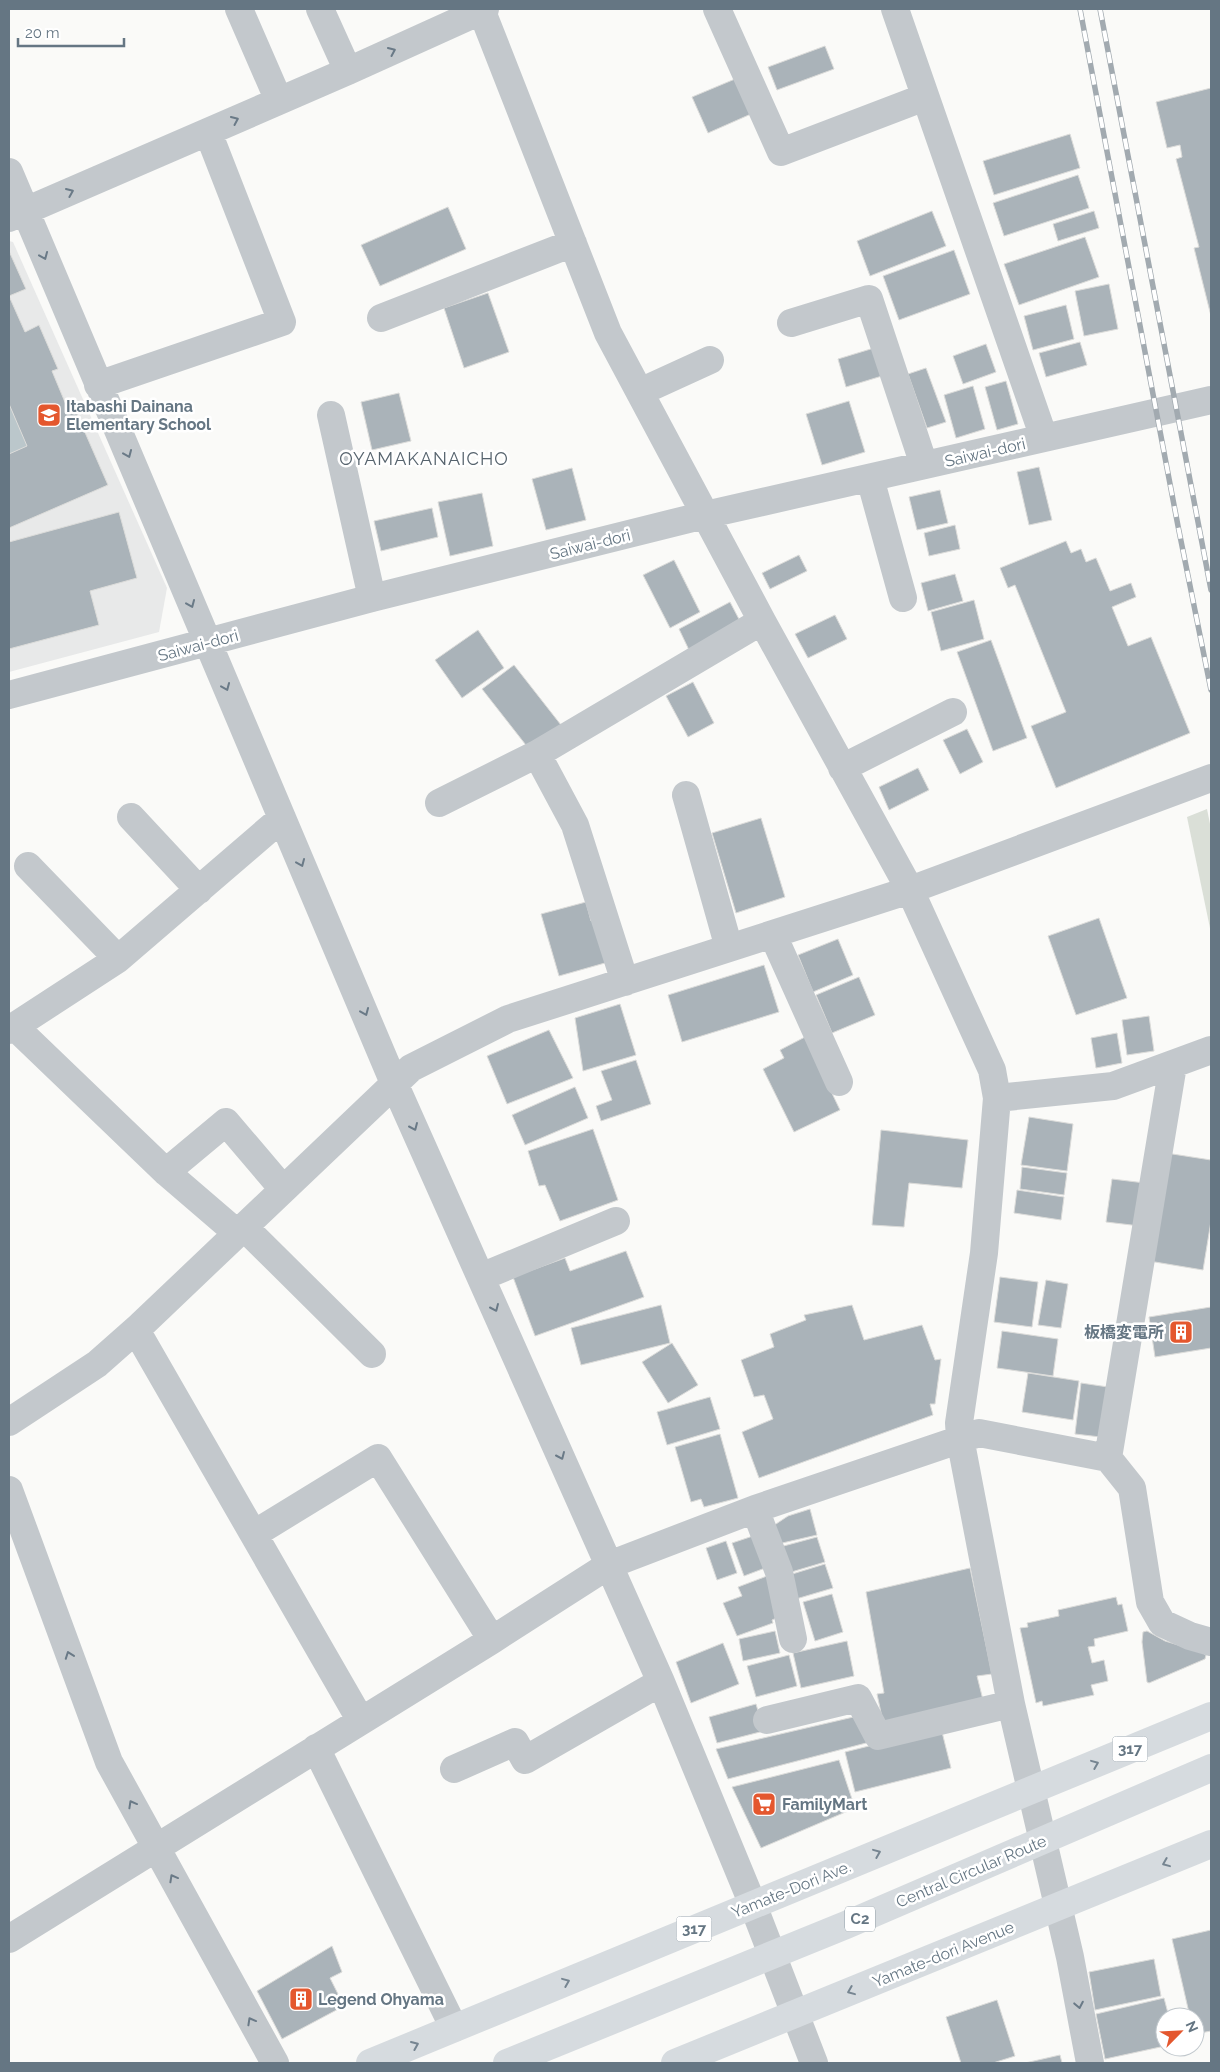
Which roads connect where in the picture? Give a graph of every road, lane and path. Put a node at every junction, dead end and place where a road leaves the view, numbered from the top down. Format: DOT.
graph roads {
  1 [pos="239,9"];
  2 [pos="320,9"];
  3 [pos="482,9"];
  4 [pos="717,9"];
  5 [pos="895,9"];
  6 [pos="348,71"];
  7 [pos="925,97"];
  8 [pos="279,101"];
  9 [pos="208,132"];
  10 [pos="9,172"];
  11 [pos="17,215"];
  12 [pos="573,243"];
  13 [pos="381,318"];
  14 [pos="791,323"];
  15 [pos="710,360"];
  16 [pos="98,385"];
  17 [pos="640,392"];
  18 [pos="1211,400"];
  19 [pos="331,415"];
  20 [pos="1044,438"];
  21 [pos="924,465"];
  22 [pos="870,478"];
  23 [pos="705,515"];
  24 [pos="372,598"];
  25 [pos="903,598"];
  26 [pos="762,621"];
  27 [pos="207,642"];
  28 [pos="9,695"];
  29 [pos="953,712"];
  30 [pos="537,754"];
  31 [pos="842,768"];
  32 [pos="1211,778"];
  33 [pos="686,795"];
  34 [pos="438,803"];
  35 [pos="131,817"];
  36 [pos="282,818"];
  37 [pos="28,866"];
  38 [pos="200,890"];
  39 [pos="910,890"];
  40 [pos="773,935"];
  41 [pos="729,948"];
  42 [pos="118,960"];
  43 [pos="625,982"];
  44 [pos="12,1028"];
  45 [pos="1211,1050"];
  46 [pos="1172,1064"];
  47 [pos="839,1082"];
  48 [pos="394,1083"];
  49 [pos="997,1098"];
  50 [pos="166,1172"];
  51 [pos="283,1189"];
  52 [pos="616,1221"];
  53 [pos="240,1230"];
  54 [pos="481,1277"];
  55 [pos="136,1330"];
  56 [pos="372,1354"];
  57 [pos="9,1422"];
  58 [pos="960,1438"];
  59 [pos="1108,1458"];
  60 [pos="9,1490"];
  61 [pos="755,1509"];
  62 [pos="254,1534"];
  63 [pos="609,1565"];
  64 [pos="793,1639"];
  65 [pos="492,1640"];
  66 [pos="1211,1642"];
  67 [pos="661,1682"];
  68 [pos="1011,1704"];
  69 [pos="1211,1716"];
  70 [pos="767,1720"];
  71 [pos="361,1721"];
  72 [pos="316,1748"];
  73 [pos="1211,1768"];
  74 [pos="454,1769"];
  75 [pos="1211,1786"];
  76 [pos="1211,1844"];
  77 [pos="156,1847"];
  78 [pos="753,1905"];
  79 [pos="9,1939"];
  80 [pos="794,2014"];
  81 [pos="454,2028"];
  82 [pos="275,2063"];
  83 [pos="370,2063"];
  84 [pos="507,2063"];
  85 [pos="548,2063"];
  86 [pos="675,2063"];
  87 [pos="814,2063"];
  88 [pos="1090,2063"];
  1 -- 8 [label="street"];
  2 -- 6 [label="street"];
  6 -- 3 [label="street, one-way"];
  3 -- 12 [label="street"];
  4 -- 7 [label="street"];
  5 -- 7 [label="street"];
  6 -- 8 [label="street"];
  7 -- 20 [label="street"];
  9 -- 8 [label="street, one-way"];
  11 -- 9 [label="street, one-way"];
  9 -- 16 [label="street"];
  10 -- 11 [label="street"];
  11 -- 16 [label="street, one-way"];
  12 -- 13 [label="street"];
  12 -- 17 [label="street"];
  14 -- 21 [label="street"];
  15 -- 17 [label="street"];
  16 -- 27 [label="street, one-way"];
  17 -- 23 [label="street"];
  18 -- 20 [label="street, Saiwai-dori"];
  19 -- 24 [label="street"];
  20 -- 21 [label="street, Saiwai-dori"];
  21 -- 22 [label="street, Saiwai-dori"];
  22 -- 23 [label="street, Saiwai-dori"];
  22 -- 25 [label="street"];
  23 -- 24 [label="street, Saiwai-dori"];
  23 -- 26 [label="street"];
  24 -- 27 [label="street, Saiwai-dori"];
  26 -- 30 [label="street"];
  26 -- 31 [label="street"];
  27 -- 28 [label="street, Saiwai-dori"];
  27 -- 36 [label="street, one-way"];
  29 -- 31 [label="street"];
  30 -- 34 [label="street"];
  30 -- 43 [label="street"];
  31 -- 39 [label="street"];
  32 -- 39 [label="street"];
  33 -- 41 [label="street"];
  35 -- 38 [label="street"];
  36 -- 38 [label="street"];
  36 -- 48 [label="street, one-way"];
  37 -- 42 [label="street"];
  38 -- 42 [label="street"];
  39 -- 40 [label="street"];
  39 -- 49 [label="street"];
  40 -- 41 [label="street"];
  40 -- 47 [label="street"];
  41 -- 43 [label="street"];
  42 -- 44 [label="street"];
  43 -- 48 [label="street"];
  44 -- 50 [label="street"];
  45 -- 46 [label="street"];
  46 -- 49 [label="street"];
  46 -- 59 [label="street"];
  48 -- 51 [label="street"];
  48 -- 54 [label="street, one-way"];
  49 -- 58 [label="street"];
  50 -- 51 [label="street"];
  50 -- 53 [label="street"];
  51 -- 53 [label="street"];
  52 -- 54 [label="street"];
  53 -- 55 [label="street"];
  53 -- 56 [label="street"];
  54 -- 63 [label="street, one-way"];
  55 -- 57 [label="street"];
  55 -- 62 [label="street"];
  58 -- 59 [label="street"];
  58 -- 61 [label="street"];
  58 -- 68 [label="street"];
  59 -- 66 [label="street"];
  77 -- 60 [label="street, one-way"];
  61 -- 63 [label="street"];
  61 -- 64 [label="street"];
  62 -- 65 [label="street"];
  62 -- 71 [label="street"];
  63 -- 65 [label="street"];
  63 -- 67 [label="street"];
  65 -- 71 [label="street"];
  67 -- 74 [label="street"];
  67 -- 78 [label="street"];
  68 -- 70 [label="street"];
  68 -- 88 [label="street, one-way"];
  78 -- 69 [label="main road, Yamate-Dori Ave. / 317, one-way"];
  71 -- 72 [label="street"];
  72 -- 77 [label="street"];
  72 -- 81 [label="street"];
  73 -- 84 [label="main road, Central Circular Route / C2"];
  75 -- 85 [label="main road, Central Circular Route / C2"];
  76 -- 80 [label="main road, Yamate-dori Avenue, one-way"];
  77 -- 79 [label="street"];
  82 -- 77 [label="street, one-way"];
  78 -- 80 [label="street"];
  81 -- 78 [label="main road, Yamate-Dori Ave. / 317, one-way"];
  80 -- 86 [label="main road, Yamate-dori Avenue"];
  80 -- 87 [label="street"];
  83 -- 81 [label="main road, Yamate-Dori Ave. / 317, one-way"];
}
